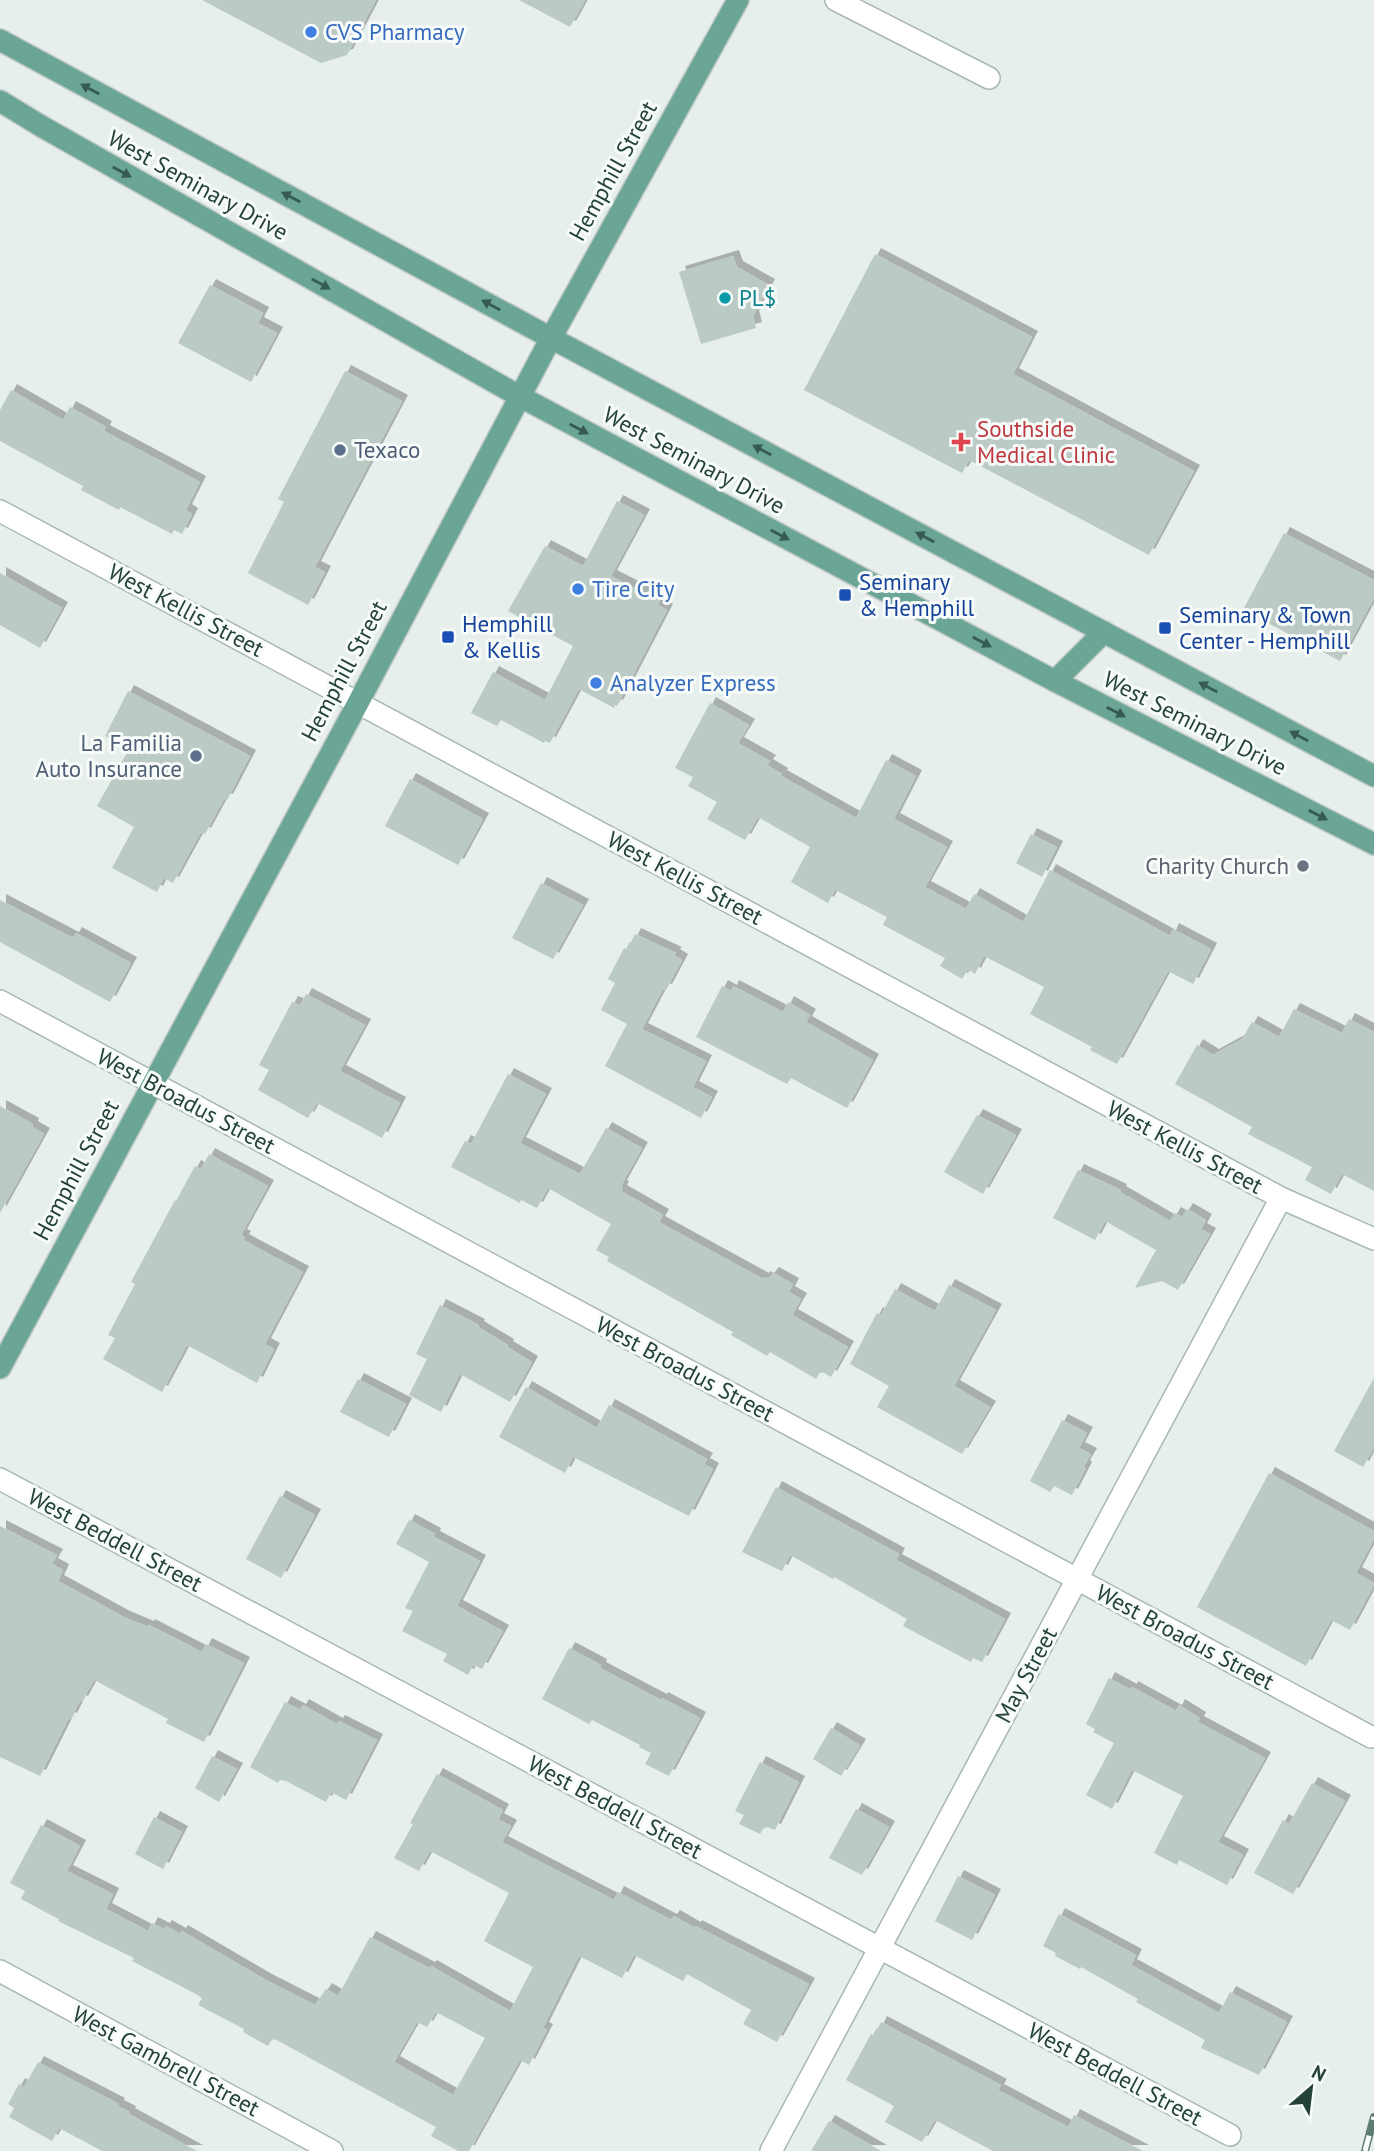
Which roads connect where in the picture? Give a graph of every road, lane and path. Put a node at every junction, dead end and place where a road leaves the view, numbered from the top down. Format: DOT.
graph roads {
  1 [pos="738,0"];
  2 [pos="836,0"];
  3 [pos="0,40"];
  4 [pos="989,78"];
  5 [pos="0,101"];
  6 [pos="551,338"];
  7 [pos="519,397"];
  8 [pos="0,511"];
  9 [pos="1104,632"];
  10 [pos="1055,681"];
  11 [pos="358,703"];
  12 [pos="1374,776"];
  13 [pos="1374,844"];
  14 [pos="0,1001"];
  15 [pos="153,1083"];
  16 [pos="1281,1198"];
  17 [pos="1374,1239"];
  18 [pos="0,1368"];
  19 [pos="0,1479"];
  20 [pos="1077,1579"];
  21 [pos="1370,1737"];
  22 [pos="880,1948"];
  23 [pos="0,1971"];
  24 [pos="1230,2135"];
  25 [pos="332,2151"];
  26 [pos="771,2151"];
  1 -- 6 [label="main road, Hemphill Street"];
  2 -- 4 [label="street"];
  6 -- 3 [label="main road, West Seminary Drive, one-way"];
  5 -- 7 [label="main road, West Seminary Drive, one-way"];
  6 -- 7 [label="main road, Hemphill Street"];
  9 -- 6 [label="main road, West Seminary Drive, one-way"];
  7 -- 10 [label="main road, West Seminary Drive, one-way"];
  7 -- 11 [label="main road, Hemphill Street"];
  8 -- 11 [label="street, West Kellis Street"];
  9 -- 10 [label="main road"];
  12 -- 9 [label="main road, West Seminary Drive, one-way"];
  10 -- 13 [label="main road, West Seminary Drive, one-way"];
  11 -- 15 [label="main road, Hemphill Street"];
  11 -- 16 [label="street, West Kellis Street"];
  14 -- 15 [label="street, West Broadus Street"];
  15 -- 18 [label="main road, Hemphill Street"];
  15 -- 20 [label="street, West Broadus Street"];
  16 -- 17 [label="street, West Kellis Street"];
  16 -- 20 [label="street, May Street"];
  19 -- 22 [label="street, West Beddell Street"];
  20 -- 21 [label="street, West Broadus Street"];
  20 -- 22 [label="street, May Street"];
  22 -- 24 [label="street, West Beddell Street"];
  22 -- 26 [label="street, May Street"];
  23 -- 25 [label="street, West Gambrell Street"];
}
